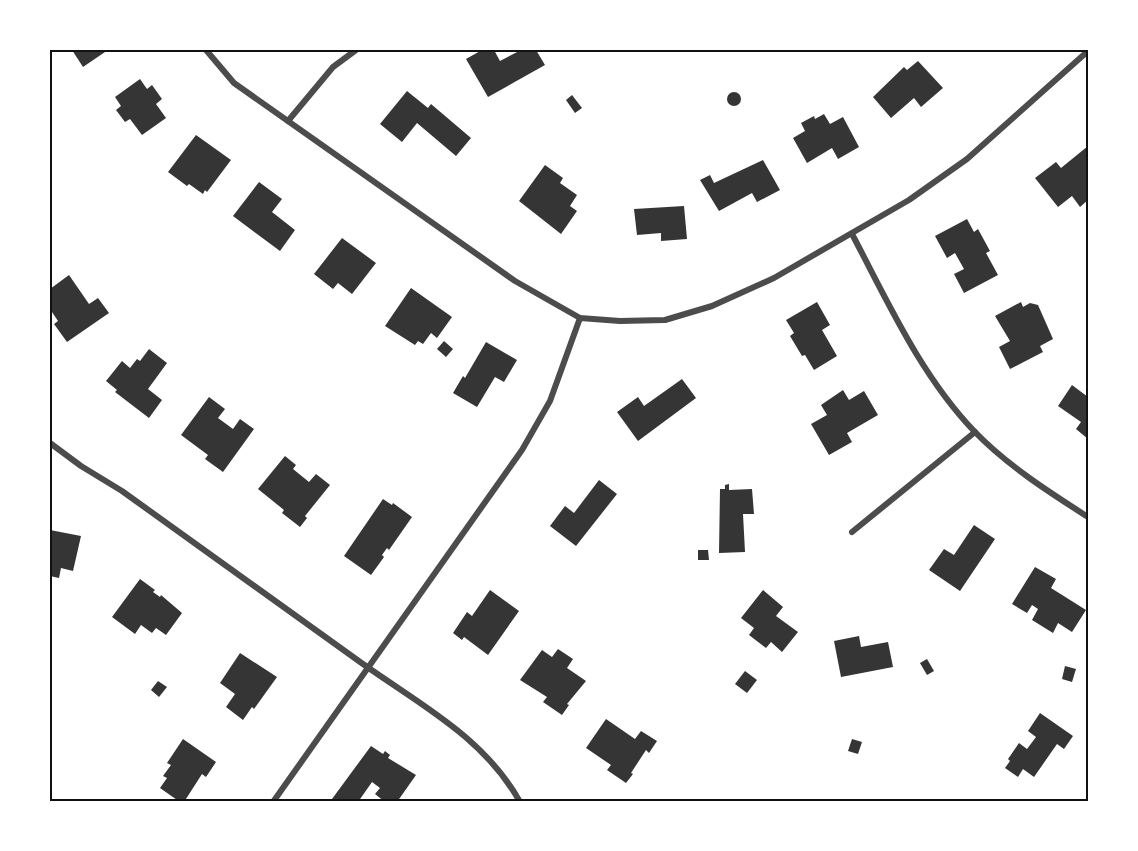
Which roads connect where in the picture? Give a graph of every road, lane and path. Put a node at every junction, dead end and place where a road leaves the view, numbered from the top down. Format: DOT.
graph roads {
  1 [pos="206,50"];
  2 [pos="356,50"];
  3 [pos="1089,51"];
  4 [pos="288,121"];
  5 [pos="852,234"];
  6 [pos="580,318"];
  7 [pos="975,432"];
  8 [pos="50,443"];
  9 [pos="1089,517"];
  10 [pos="852,532"];
  11 [pos="368,668"];
  12 [pos="273,801"];
  13 [pos="520,801"];
  1 -- 4 [label="street"];
  2 -- 4 [label="street"];
  3 -- 5 [label="street"];
  4 -- 6 [label="street"];
  5 -- 6 [label="street"];
  5 -- 7 [label="street"];
  6 -- 11 [label="street"];
  7 -- 9 [label="street"];
  7 -- 10 [label="street"];
  8 -- 11 [label="street"];
  11 -- 12 [label="street"];
  11 -- 13 [label="street"];
}
